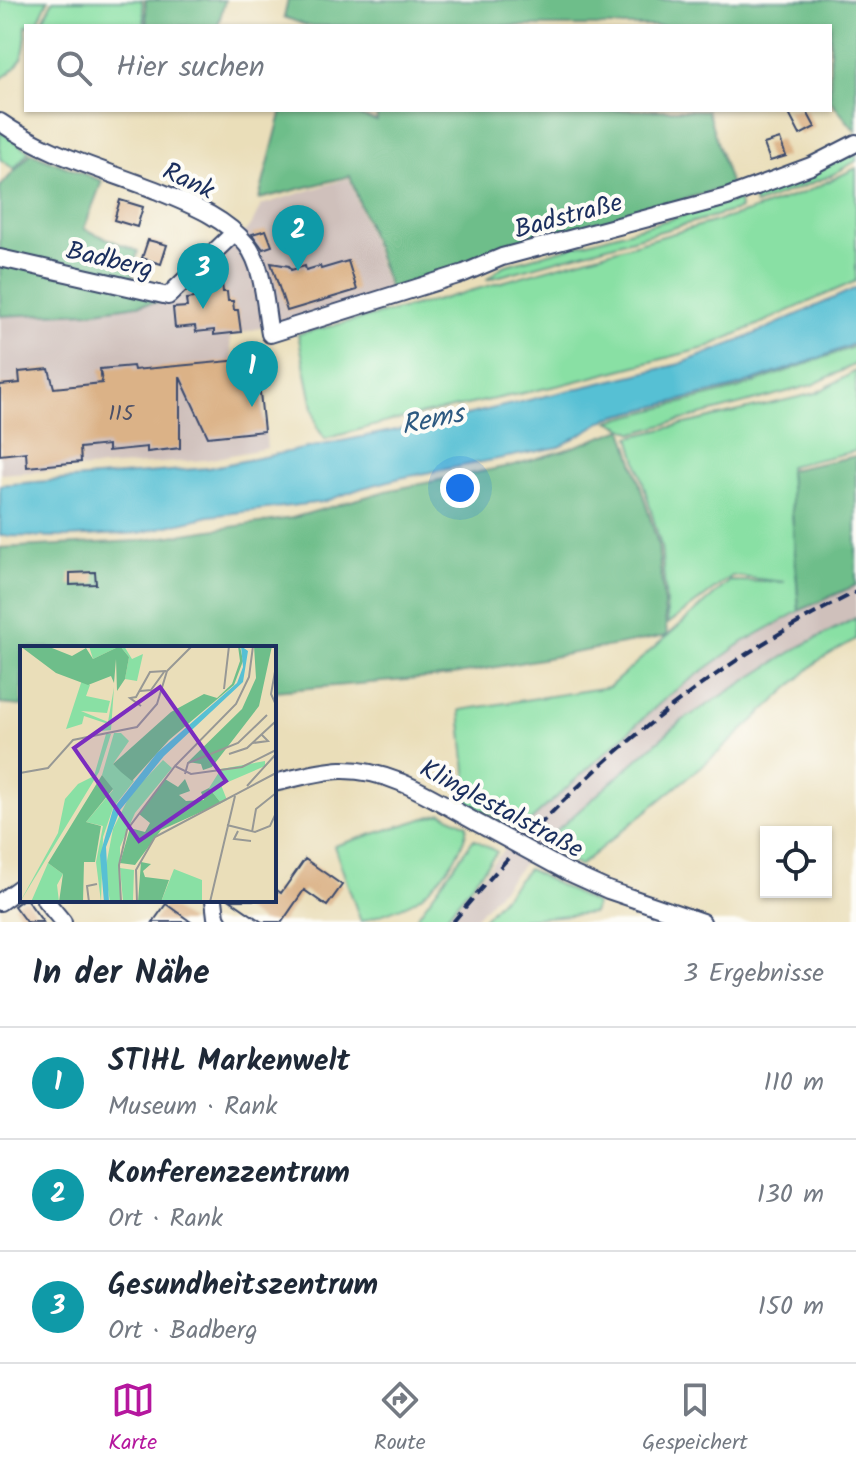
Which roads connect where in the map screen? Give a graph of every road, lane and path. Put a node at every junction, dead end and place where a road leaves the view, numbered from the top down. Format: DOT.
graph roads {
  1 [pos="0,122"];
  2 [pos="856,143"];
  3 [pos="234,233"];
  4 [pos="0,258"];
  5 [pos="291,328"];
  6 [pos="276,783"];
  7 [pos="20,887"];
  8 [pos="0,902"];
  9 [pos="47,902"];
  10 [pos="214,902"];
  11 [pos="63,922"];
  12 [pos="219,922"];
  13 [pos="702,922"];
  1 -- 3 [label="street, Rank"];
  2 -- 5 [label="street, Badstraße"];
  3 -- 4 [label="street, Badberg"];
  3 -- 5 [label="street, Rank"];
  6 -- 13 [label="street, Klinglestalstraße, bridge"];
  7 -- 8 [label="street"];
  9 -- 11 [label="street"];
  10 -- 12 [label="street"];
}
